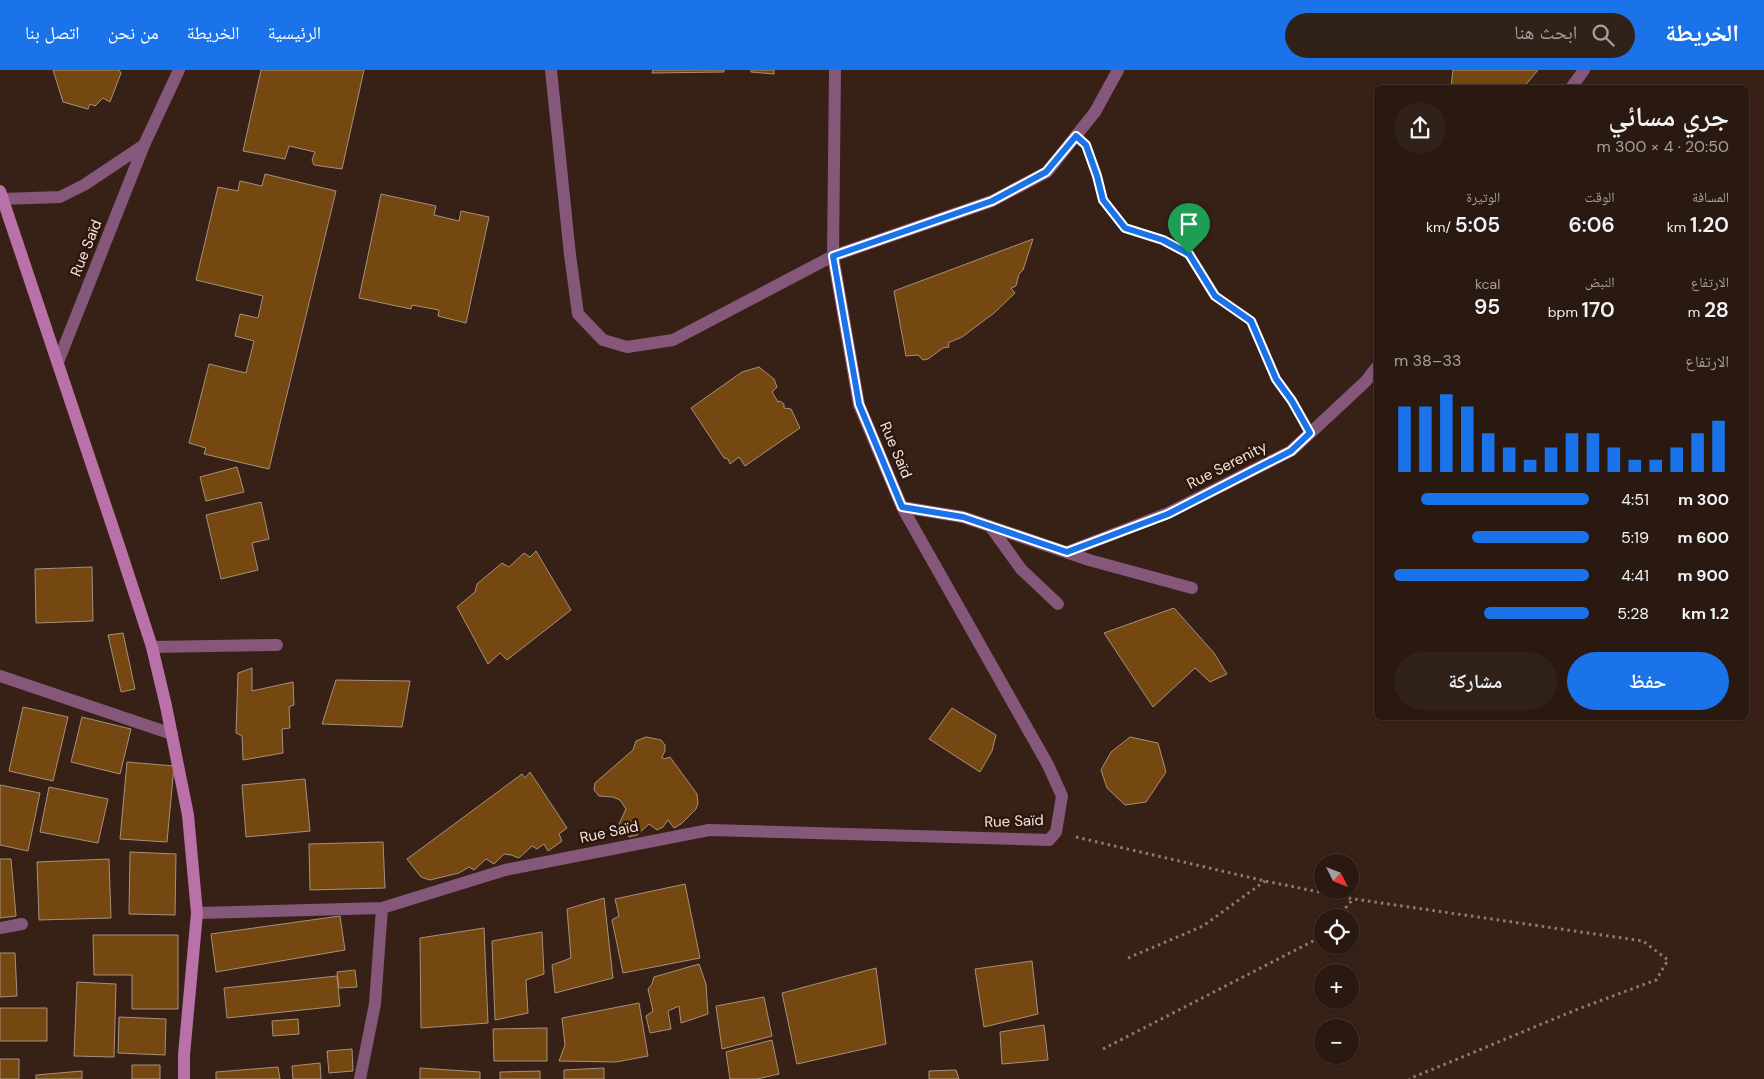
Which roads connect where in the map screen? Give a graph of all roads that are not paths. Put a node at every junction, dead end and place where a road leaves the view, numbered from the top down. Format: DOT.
graph roads {
  1 [pos="179,70"];
  2 [pos="551,70"];
  3 [pos="836,70"];
  4 [pos="1118,70"];
  5 [pos="1584,70"];
  6 [pos="1572,85"];
  7 [pos="144,146"];
  8 [pos="1,195"];
  9 [pos="833,256"];
  10 [pos="58,362"];
  11 [pos="1374,371"];
  12 [pos="902,507"];
  13 [pos="990,526"];
  14 [pos="1067,552"];
  15 [pos="1192,588"];
  16 [pos="1058,604"];
  17 [pos="277,644"];
  18 [pos="152,647"];
  19 [pos="0,676"];
  20 [pos="172,734"];
  21 [pos="382,908"];
  22 [pos="197,913"];
  23 [pos="22,924"];
  24 [pos="0,928"];
  25 [pos="184,1079"];
  26 [pos="360,1079"];
  1 -- 7 [label="street, Rue Saïd"];
  2 -- 9 [label="street"];
  3 -- 9 [label="street, Rue Saïd"];
  4 -- 9 [label="street"];
  5 -- 6 [label="street"];
  7 -- 8 [label="street"];
  7 -- 10 [label="street, Rue Saïd"];
  8 -- 10 [label="street"];
  9 -- 12 [label="street, Rue Saïd"];
  10 -- 18 [label="street"];
  11 -- 14 [label="street, Rue Serenity"];
  12 -- 13 [label="street"];
  12 -- 21 [label="street, Rue Saïd"];
  13 -- 14 [label="street"];
  13 -- 16 [label="street"];
  14 -- 15 [label="street"];
  17 -- 18 [label="street"];
  18 -- 20 [label="street"];
  19 -- 20 [label="street"];
  20 -- 22 [label="street"];
  21 -- 22 [label="street, Rue Saïd"];
  21 -- 26 [label="street"];
  22 -- 25 [label="street"];
  23 -- 24 [label="street"];
}
